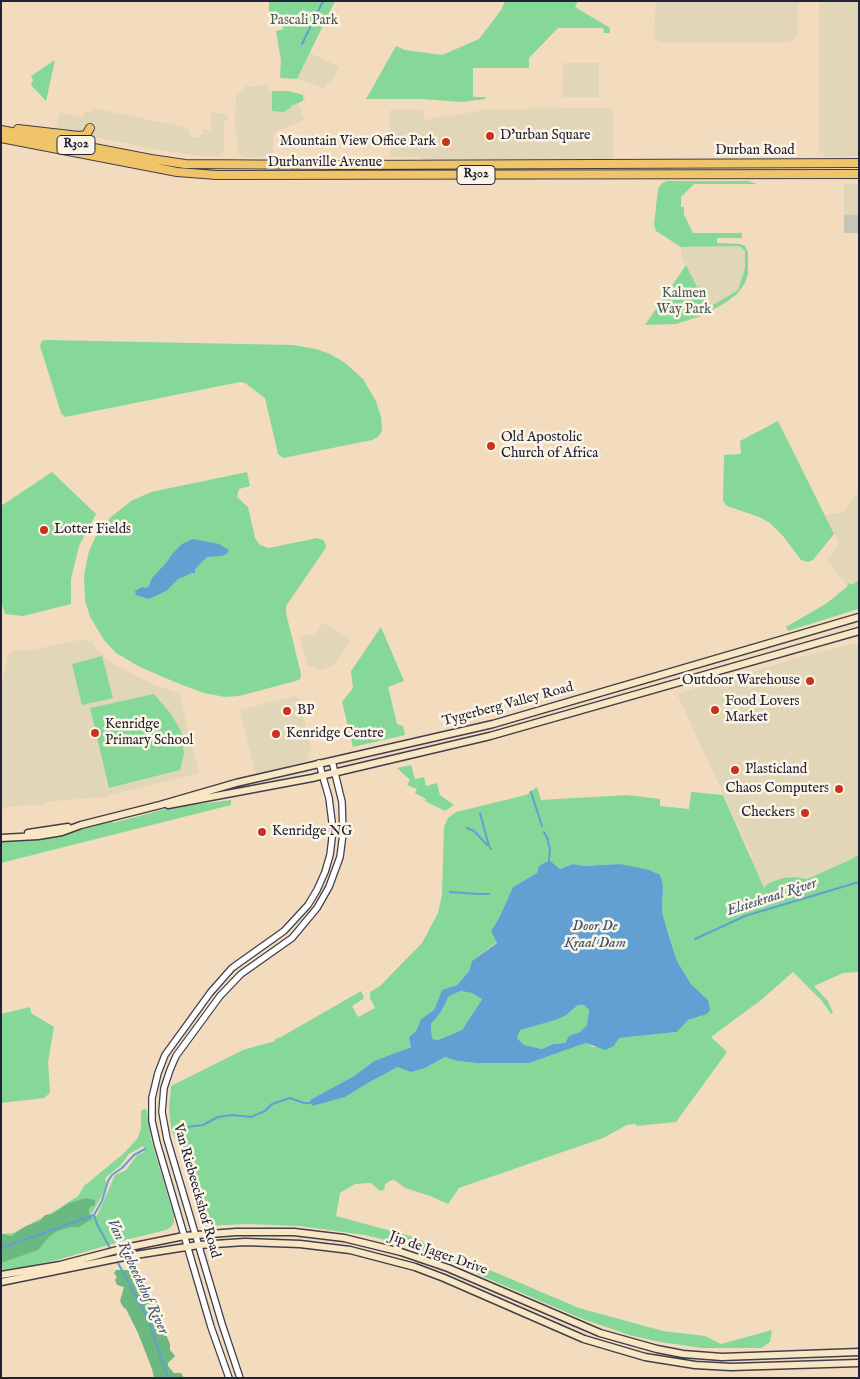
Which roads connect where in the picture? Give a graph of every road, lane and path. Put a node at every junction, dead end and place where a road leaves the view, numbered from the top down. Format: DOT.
graph roads {
  1 [pos="90,128"];
  2 [pos="1,129"];
  3 [pos="1,138"];
  4 [pos="859,163"];
  5 [pos="651,164"];
  6 [pos="859,174"];
  7 [pos="651,175"];
  8 [pos="859,617"];
  9 [pos="859,631"];
  10 [pos="332,761"];
  11 [pos="319,764"];
  12 [pos="334,772"];
  13 [pos="323,775"];
  14 [pos="160,805"];
  15 [pos="3,837"];
  16 [pos="196,1235"];
  17 [pos="184,1236"];
  18 [pos="199,1245"];
  19 [pos="188,1247"];
  20 [pos="96,1259"];
  21 [pos="1,1275"];
  22 [pos="1,1284"];
  23 [pos="859,1352"];
  24 [pos="859,1362"];
  25 [pos="229,1378"];
  26 [pos="240,1378"];
  1 -- 2 [label="main road"];
  2 -- 5 [label="main road, Durbanville Avenue / R302"];
  3 -- 7 [label="main road, Durbanville Avenue / R302"];
  4 -- 5 [label="main road, Durban Road / R302"];
  6 -- 7 [label="main road, Durban Road / R302"];
  8 -- 10 [label="main road, Tygerberg Valley Road"];
  9 -- 12 [label="main road, Tygerberg Valley Road"];
  10 -- 11 [label="main road, Tygerberg Valley Road"];
  10 -- 12 [label="street, Van Riebeeckshof Road"];
  11 -- 13 [label="street, Van Riebeeckshof Road"];
  11 -- 14 [label="main road, Tygerberg Valley Road"];
  12 -- 13 [label="main road, Tygerberg Valley Road"];
  12 -- 16 [label="street, Van Riebeeckshof Road"];
  13 -- 14 [label="main road, Tygerberg Valley Road"];
  13 -- 17 [label="street, Van Riebeeckshof Road"];
  14 -- 15 [label="main road, Tygerberg Valley Road"];
  16 -- 17 [label="main road, Jip de Jager Drive"];
  16 -- 18 [label="street, Van Riebeeckshof Road"];
  16 -- 23 [label="main road, Jip de Jager Drive"];
  17 -- 19 [label="street, Van Riebeeckshof Road"];
  17 -- 20 [label="main road, Jip de Jager Drive"];
  18 -- 19 [label="main road, Jip de Jager Drive"];
  18 -- 24 [label="main road, Jip de Jager Drive"];
  18 -- 26 [label="street, Van Riebeeckshof Road"];
  19 -- 20 [label="main road, Jip de Jager Drive"];
  19 -- 25 [label="street, Van Riebeeckshof Road"];
  20 -- 21 [label="main road, Jip de Jager Drive"];
  20 -- 22 [label="main road, Jip de Jager Drive"];
}
